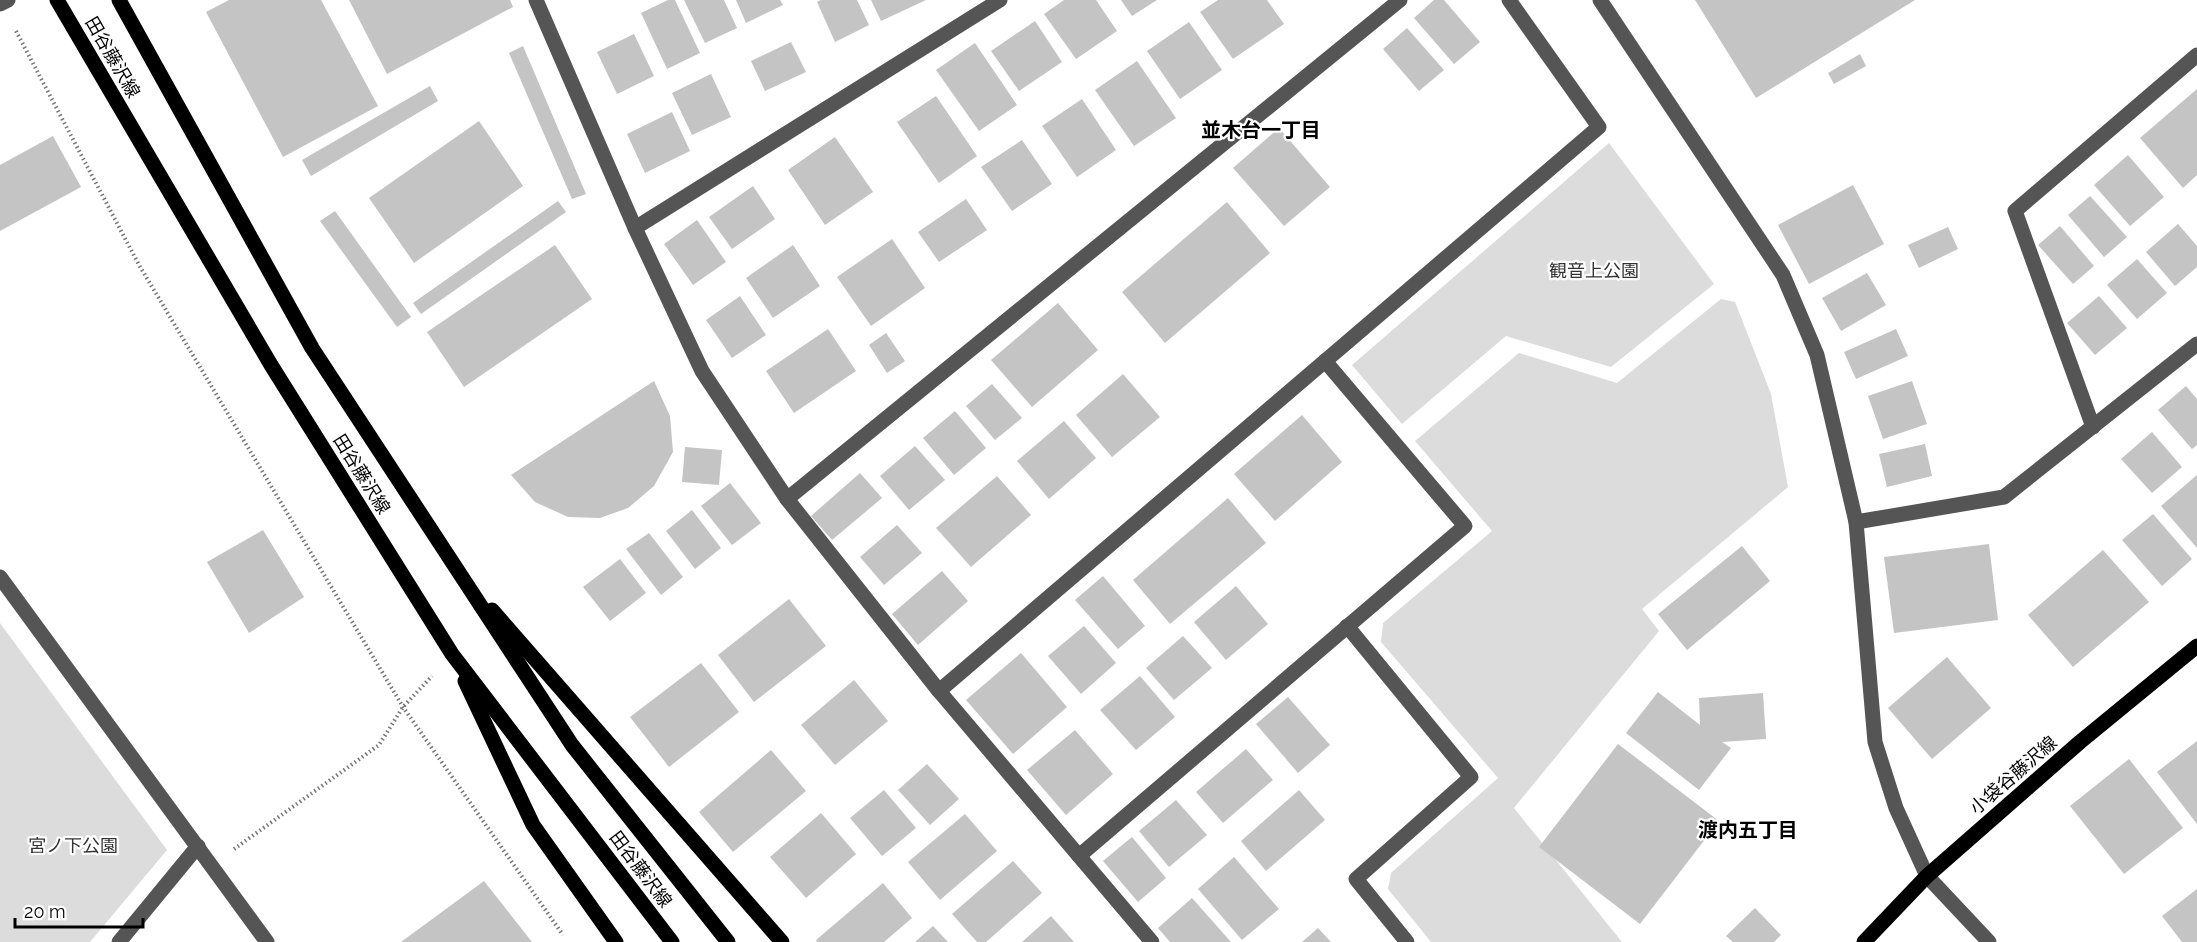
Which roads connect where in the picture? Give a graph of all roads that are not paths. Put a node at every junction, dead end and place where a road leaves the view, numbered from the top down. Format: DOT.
graph roads {
  1 [pos="57,0"];
  2 [pos="119,0"];
  3 [pos="536,0"];
  4 [pos="1000,0"];
  5 [pos="1400,0"];
  6 [pos="1509,0"];
  7 [pos="1600,0"];
  8 [pos="2197,55"];
  9 [pos="635,228"];
  10 [pos="2197,344"];
  11 [pos="1325,361"];
  12 [pos="2092,427"];
  13 [pos="787,499"];
  14 [pos="1856,522"];
  15 [pos="452,564"];
  16 [pos="0,577"];
  17 [pos="1347,626"];
  18 [pos="2197,646"];
  19 [pos="452,654"];
  20 [pos="939,691"];
  21 [pos="198,846"];
  22 [pos="1079,856"];
  23 [pos="1927,876"];
  24 [pos="119,942"];
  25 [pos="267,942"];
  26 [pos="616,942"];
  27 [pos="672,942"];
  28 [pos="728,942"];
  29 [pos="782,942"];
  30 [pos="1152,942"];
  31 [pos="1407,942"];
  32 [pos="1864,942"];
  33 [pos="1989,942"];
  1 -- 19 [label="main road, 田谷藤沢線"];
  2 -- 15 [label="main road, 田谷藤沢線"];
  3 -- 9 [label="street"];
  4 -- 9 [label="street"];
  5 -- 13 [label="street"];
  6 -- 11 [label="street"];
  7 -- 14 [label="street"];
  8 -- 12 [label="street"];
  9 -- 13 [label="street"];
  10 -- 12 [label="street"];
  11 -- 17 [label="street"];
  11 -- 20 [label="street"];
  12 -- 14 [label="street"];
  13 -- 20 [label="street"];
  14 -- 23 [label="street"];
  15 -- 28 [label="main road, 田谷藤沢線"];
  15 -- 29 [label="main road"];
  16 -- 21 [label="street"];
  17 -- 22 [label="street"];
  17 -- 31 [label="street"];
  18 -- 23 [label="main road, 小袋谷藤沢線"];
  19 -- 26 [label="main road"];
  19 -- 27 [label="main road, 田谷藤沢線"];
  20 -- 22 [label="street"];
  21 -- 24 [label="street"];
  21 -- 25 [label="street"];
  22 -- 30 [label="street"];
  23 -- 32 [label="main road, 小袋谷藤沢線"];
  23 -- 33 [label="street"];
}
